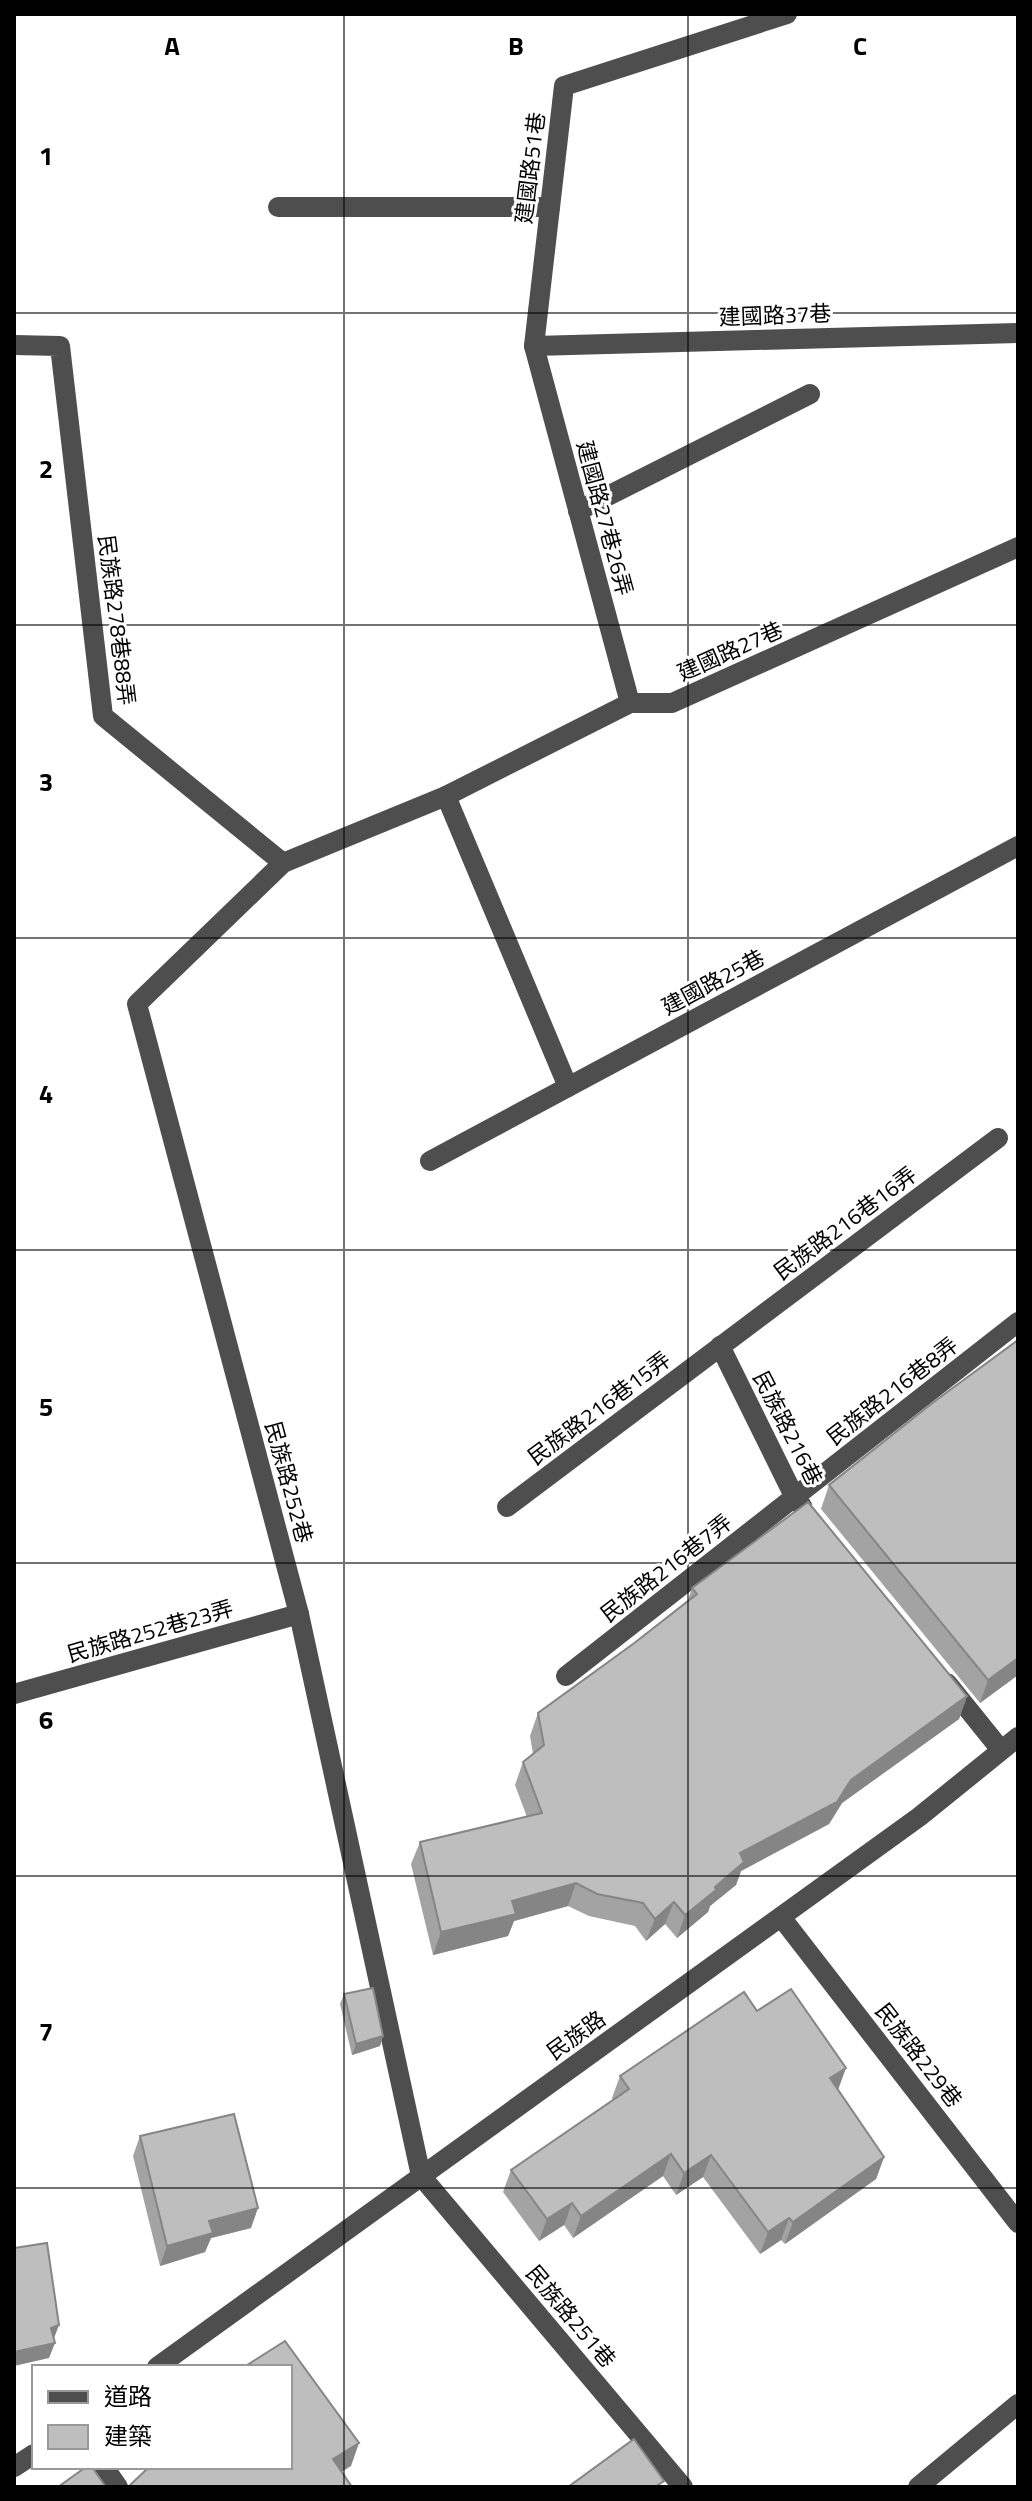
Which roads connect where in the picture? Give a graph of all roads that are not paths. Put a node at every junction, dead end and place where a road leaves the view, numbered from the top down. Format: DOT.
graph roads {
  1 [pos="787,14"];
  2 [pos="278,207"];
  3 [pos="550,207"];
  4 [pos="1018,333"];
  5 [pos="14,345"];
  6 [pos="534,346"];
  7 [pos="810,394"];
  8 [pos="578,511"];
  9 [pos="1018,547"];
  10 [pos="630,703"];
  11 [pos="446,796"];
  12 [pos="1018,846"];
  13 [pos="283,863"];
  14 [pos="568,1087"];
  15 [pos="998,1138"];
  16 [pos="430,1161"];
  17 [pos="1018,1322"];
  18 [pos="720,1346"];
  19 [pos="795,1498"];
  20 [pos="507,1507"];
  21 [pos="815,1522"];
  22 [pos="299,1614"];
  23 [pos="933,1666"];
  24 [pos="566,1676"];
  25 [pos="14,1694"];
  26 [pos="1010,1743"];
  27 [pos="781,1917"];
  28 [pos="421,2176"];
  29 [pos="1018,2223"];
  30 [pos="160,2365"];
  31 [pos="1018,2404"];
  32 [pos="32,2455"];
  33 [pos="14,2467"];
  34 [pos="105,2469"];
  35 [pos="118,2487"];
  36 [pos="683,2487"];
  37 [pos="918,2487"];
  1 -- 3 [label="street, 建國路51巷"];
  2 -- 3 [label="street"];
  3 -- 6 [label="street, 建國路51巷"];
  4 -- 6 [label="street, 建國路37巷"];
  5 -- 13 [label="street, 民族路278巷88弄"];
  6 -- 8 [label="street, 建國路27巷26弄"];
  7 -- 8 [label="street"];
  8 -- 10 [label="street, 建國路27巷26弄"];
  9 -- 10 [label="street, 建國路27巷"];
  10 -- 11 [label="street, 建國路27巷"];
  11 -- 13 [label="street, 建國路27巷"];
  11 -- 14 [label="street"];
  12 -- 14 [label="street, 建國路25巷"];
  13 -- 22 [label="street, 民族路252巷"];
  14 -- 16 [label="street, 建國路25巷"];
  15 -- 18 [label="street, 民族路216巷16弄"];
  17 -- 19 [label="street, 民族路216巷8弄"];
  18 -- 19 [label="street, 民族路216巷"];
  18 -- 20 [label="street, 民族路216巷15弄"];
  19 -- 21 [label="street, 民族路216巷"];
  19 -- 24 [label="street, 民族路216巷7弄"];
  22 -- 25 [label="street, 民族路252巷23弄"];
  22 -- 28 [label="street, 民族路252巷"];
  23 -- 26 [label="street"];
  26 -- 27 [label="street, 民族路"];
  27 -- 28 [label="street, 民族路"];
  27 -- 29 [label="street, 民族路229巷"];
  28 -- 30 [label="street, 民族路"];
  28 -- 36 [label="street, 民族路251巷"];
  31 -- 37 [label="street"];
  32 -- 33 [label="street"];
  34 -- 35 [label="street"];
}
